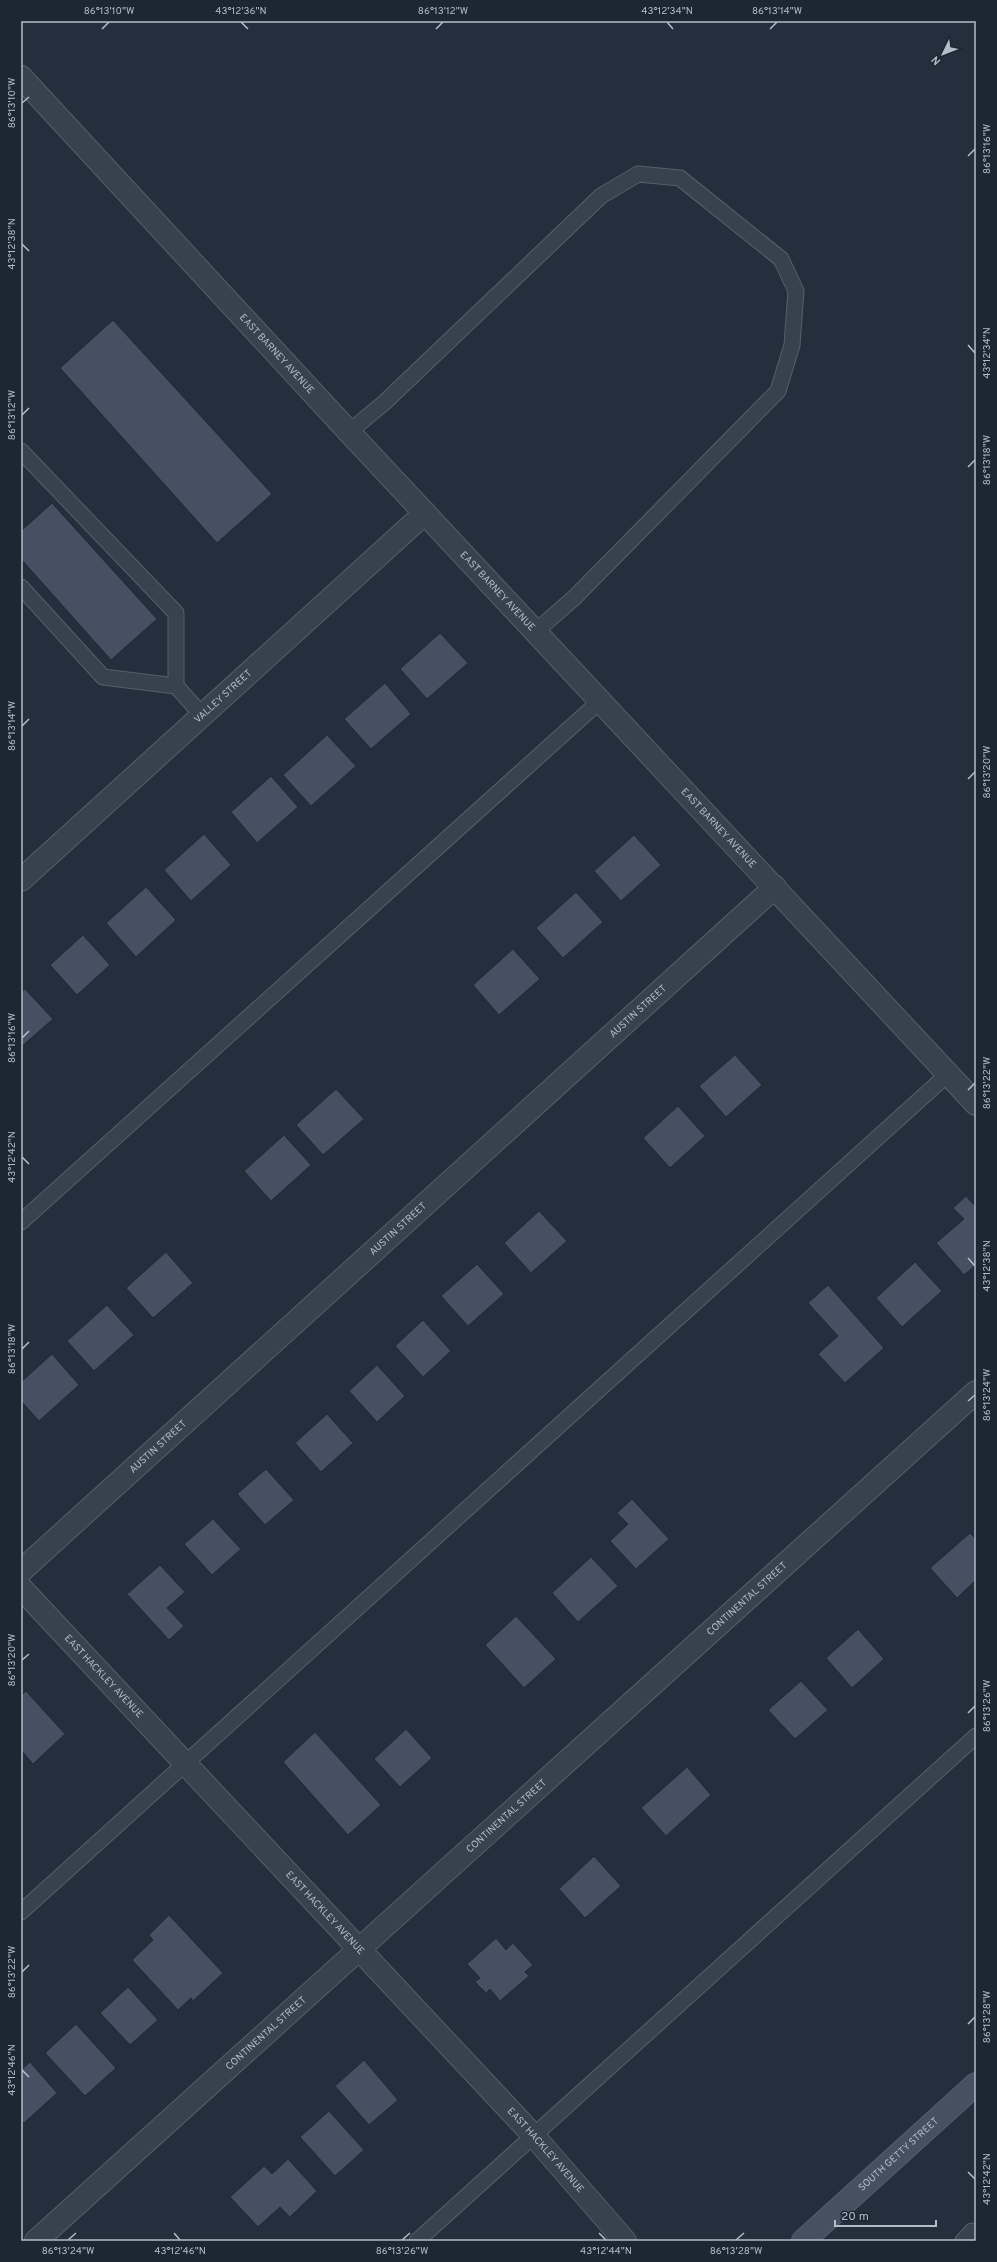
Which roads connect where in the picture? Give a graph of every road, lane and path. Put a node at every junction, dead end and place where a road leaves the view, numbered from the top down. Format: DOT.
graph roads {
  1 [pos="21,77"];
  2 [pos="349,432"];
  3 [pos="21,451"];
  4 [pos="426,513"];
  5 [pos="21,587"];
  6 [pos="536,632"];
  7 [pos="176,686"];
  8 [pos="600,701"];
  9 [pos="203,716"];
  10 [pos="21,880"];
  11 [pos="774,887"];
  12 [pos="948,1074"];
  13 [pos="976,1104"];
  14 [pos="21,1222"];
  15 [pos="976,1392"];
  16 [pos="21,1571"];
  17 [pos="21,1588"];
  18 [pos="976,1736"];
  19 [pos="186,1763"];
  20 [pos="21,1912"];
  21 [pos="360,1949"];
  22 [pos="974,2089"];
  23 [pos="533,2135"];
  24 [pos="976,2232"];
  25 [pos="36,2241"];
  26 [pos="417,2241"];
  27 [pos="625,2241"];
  28 [pos="803,2241"];
  29 [pos="963,2241"];
  1 -- 2 [label="street, EAST BARNEY AVENUE"];
  2 -- 4 [label="street, EAST BARNEY AVENUE"];
  2 -- 6 [label="lane"];
  3 -- 7 [label="lane"];
  4 -- 6 [label="street, EAST BARNEY AVENUE"];
  4 -- 9 [label="street, VALLEY STREET"];
  5 -- 7 [label="lane"];
  6 -- 8 [label="street, EAST BARNEY AVENUE"];
  7 -- 9 [label="lane"];
  8 -- 11 [label="street, EAST BARNEY AVENUE"];
  8 -- 14 [label="lane"];
  9 -- 10 [label="street, VALLEY STREET"];
  11 -- 12 [label="street, EAST BARNEY AVENUE"];
  11 -- 16 [label="street, AUSTIN STREET"];
  12 -- 13 [label="street, EAST BARNEY AVENUE"];
  12 -- 19 [label="lane"];
  15 -- 21 [label="street, CONTINENTAL STREET"];
  17 -- 19 [label="street, EAST HACKLEY AVENUE"];
  18 -- 23 [label="lane"];
  19 -- 20 [label="lane"];
  19 -- 21 [label="street, EAST HACKLEY AVENUE"];
  21 -- 23 [label="street, EAST HACKLEY AVENUE"];
  21 -- 25 [label="street, CONTINENTAL STREET"];
  22 -- 28 [label="main road, SOUTH GETTY STREET"];
  23 -- 26 [label="lane"];
  23 -- 27 [label="street, EAST HACKLEY AVENUE"];
  24 -- 29 [label="lane"];
}
